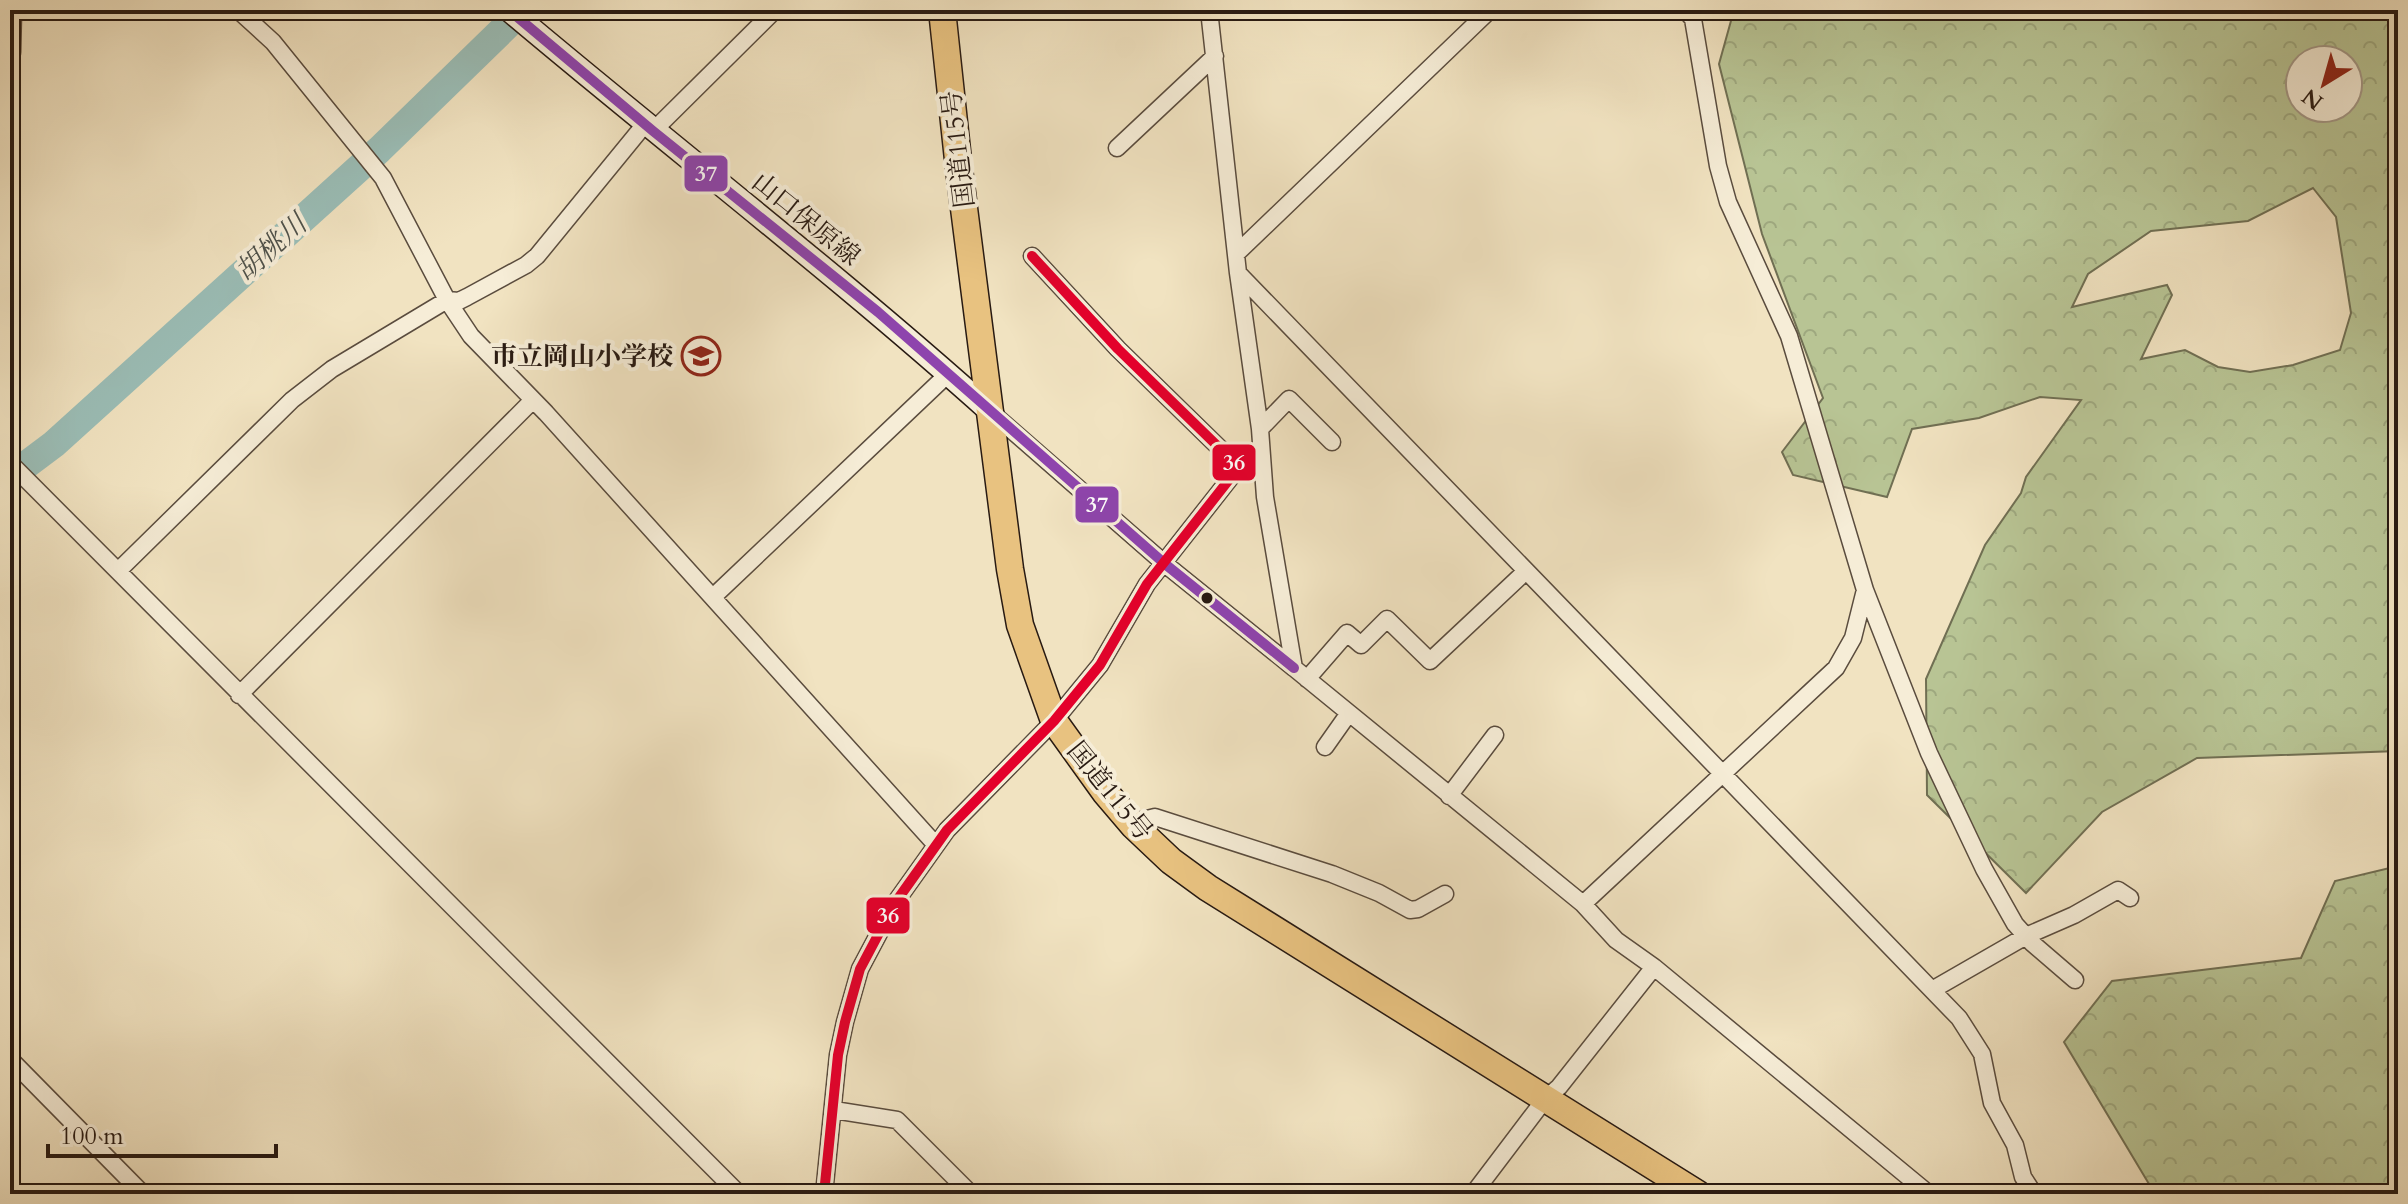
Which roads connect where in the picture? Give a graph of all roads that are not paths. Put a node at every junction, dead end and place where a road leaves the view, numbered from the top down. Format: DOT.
graph roads {
  1 [pos="11,10"];
  2 [pos="238,10"];
  3 [pos="509,10"];
  4 [pos="775,10"];
  5 [pos="942,10"];
  6 [pos="1209,10"];
  7 [pos="1490,10"];
  8 [pos="1685,10"];
  9 [pos="10,52"];
  10 [pos="1215,56"];
  11 [pos="649,128"];
  12 [pos="1117,148"];
  13 [pos="1237,253"];
  14 [pos="1032,256"];
  15 [pos="1238,273"];
  16 [pos="447,300"];
  17 [pos="948,374"];
  18 [pos="533,400"];
  19 [pos="992,413"];
  20 [pos="1260,436"];
  21 [pos="1332,442"];
  22 [pos="10,463"];
  23 [pos="1239,467"];
  24 [pos="1165,564"];
  25 [pos="118,571"];
  26 [pos="1526,571"];
  27 [pos="1865,590"];
  28 [pos="713,597"];
  29 [pos="1300,673"];
  30 [pos="239,695"];
  31 [pos="1349,713"];
  32 [pos="1054,721"];
  33 [pos="1495,735"];
  34 [pos="1325,747"];
  35 [pos="1724,774"];
  36 [pos="1449,796"];
  37 [pos="1134,826"];
  38 [pos="935,844"];
  39 [pos="1445,894"];
  40 [pos="2130,898"];
  41 [pos="1583,904"];
  42 [pos="2026,936"];
  43 [pos="1654,967"];
  44 [pos="2075,980"];
  45 [pos="1932,990"];
  46 [pos="10,1059"];
  47 [pos="1545,1099"];
  48 [pos="834,1110"];
  49 [pos="143,1194"];
  50 [pos="739,1194"];
  51 [pos="824,1194"];
  52 [pos="971,1194"];
  53 [pos="1473,1194"];
  54 [pos="1698,1194"];
  55 [pos="1929,1194"];
  56 [pos="2034,1194"];
  1 -- 9 [label="street"];
  2 -- 16 [label="street"];
  3 -- 11 [label="main road, 山口保原線"];
  4 -- 11 [label="street"];
  5 -- 19 [label="highway, 国道115号"];
  6 -- 10 [label="street"];
  7 -- 13 [label="street"];
  8 -- 27 [label="street"];
  10 -- 12 [label="street"];
  10 -- 13 [label="street"];
  11 -- 16 [label="street"];
  11 -- 17 [label="main road, 山口保原線"];
  13 -- 15 [label="street"];
  14 -- 23 [label="street"];
  15 -- 20 [label="street"];
  15 -- 26 [label="street"];
  16 -- 18 [label="street"];
  16 -- 25 [label="street"];
  17 -- 19 [label="main road, 山口保原線"];
  17 -- 28 [label="street"];
  18 -- 28 [label="street"];
  18 -- 30 [label="street"];
  19 -- 24 [label="street"];
  19 -- 32 [label="highway, 国道115号"];
  20 -- 21 [label="street"];
  20 -- 23 [label="street"];
  20 -- 29 [label="street"];
  22 -- 25 [label="street"];
  23 -- 24 [label="street"];
  24 -- 29 [label="street"];
  24 -- 32 [label="street"];
  25 -- 30 [label="street"];
  26 -- 29 [label="street"];
  26 -- 35 [label="street"];
  27 -- 35 [label="street"];
  27 -- 42 [label="street"];
  28 -- 38 [label="street"];
  29 -- 31 [label="street"];
  30 -- 50 [label="street"];
  31 -- 34 [label="street"];
  31 -- 36 [label="street"];
  32 -- 37 [label="highway, 国道115号"];
  32 -- 38 [label="street"];
  33 -- 36 [label="street"];
  35 -- 41 [label="street"];
  35 -- 45 [label="street"];
  36 -- 41 [label="street"];
  37 -- 39 [label="street"];
  37 -- 47 [label="highway, 国道115号"];
  38 -- 48 [label="street"];
  40 -- 42 [label="street"];
  41 -- 43 [label="street"];
  42 -- 44 [label="street"];
  42 -- 45 [label="street"];
  43 -- 47 [label="street"];
  43 -- 55 [label="street"];
  45 -- 56 [label="street"];
  46 -- 49 [label="street"];
  47 -- 53 [label="street"];
  47 -- 54 [label="highway, 国道115号"];
  48 -- 51 [label="street"];
  48 -- 52 [label="street"];
}
